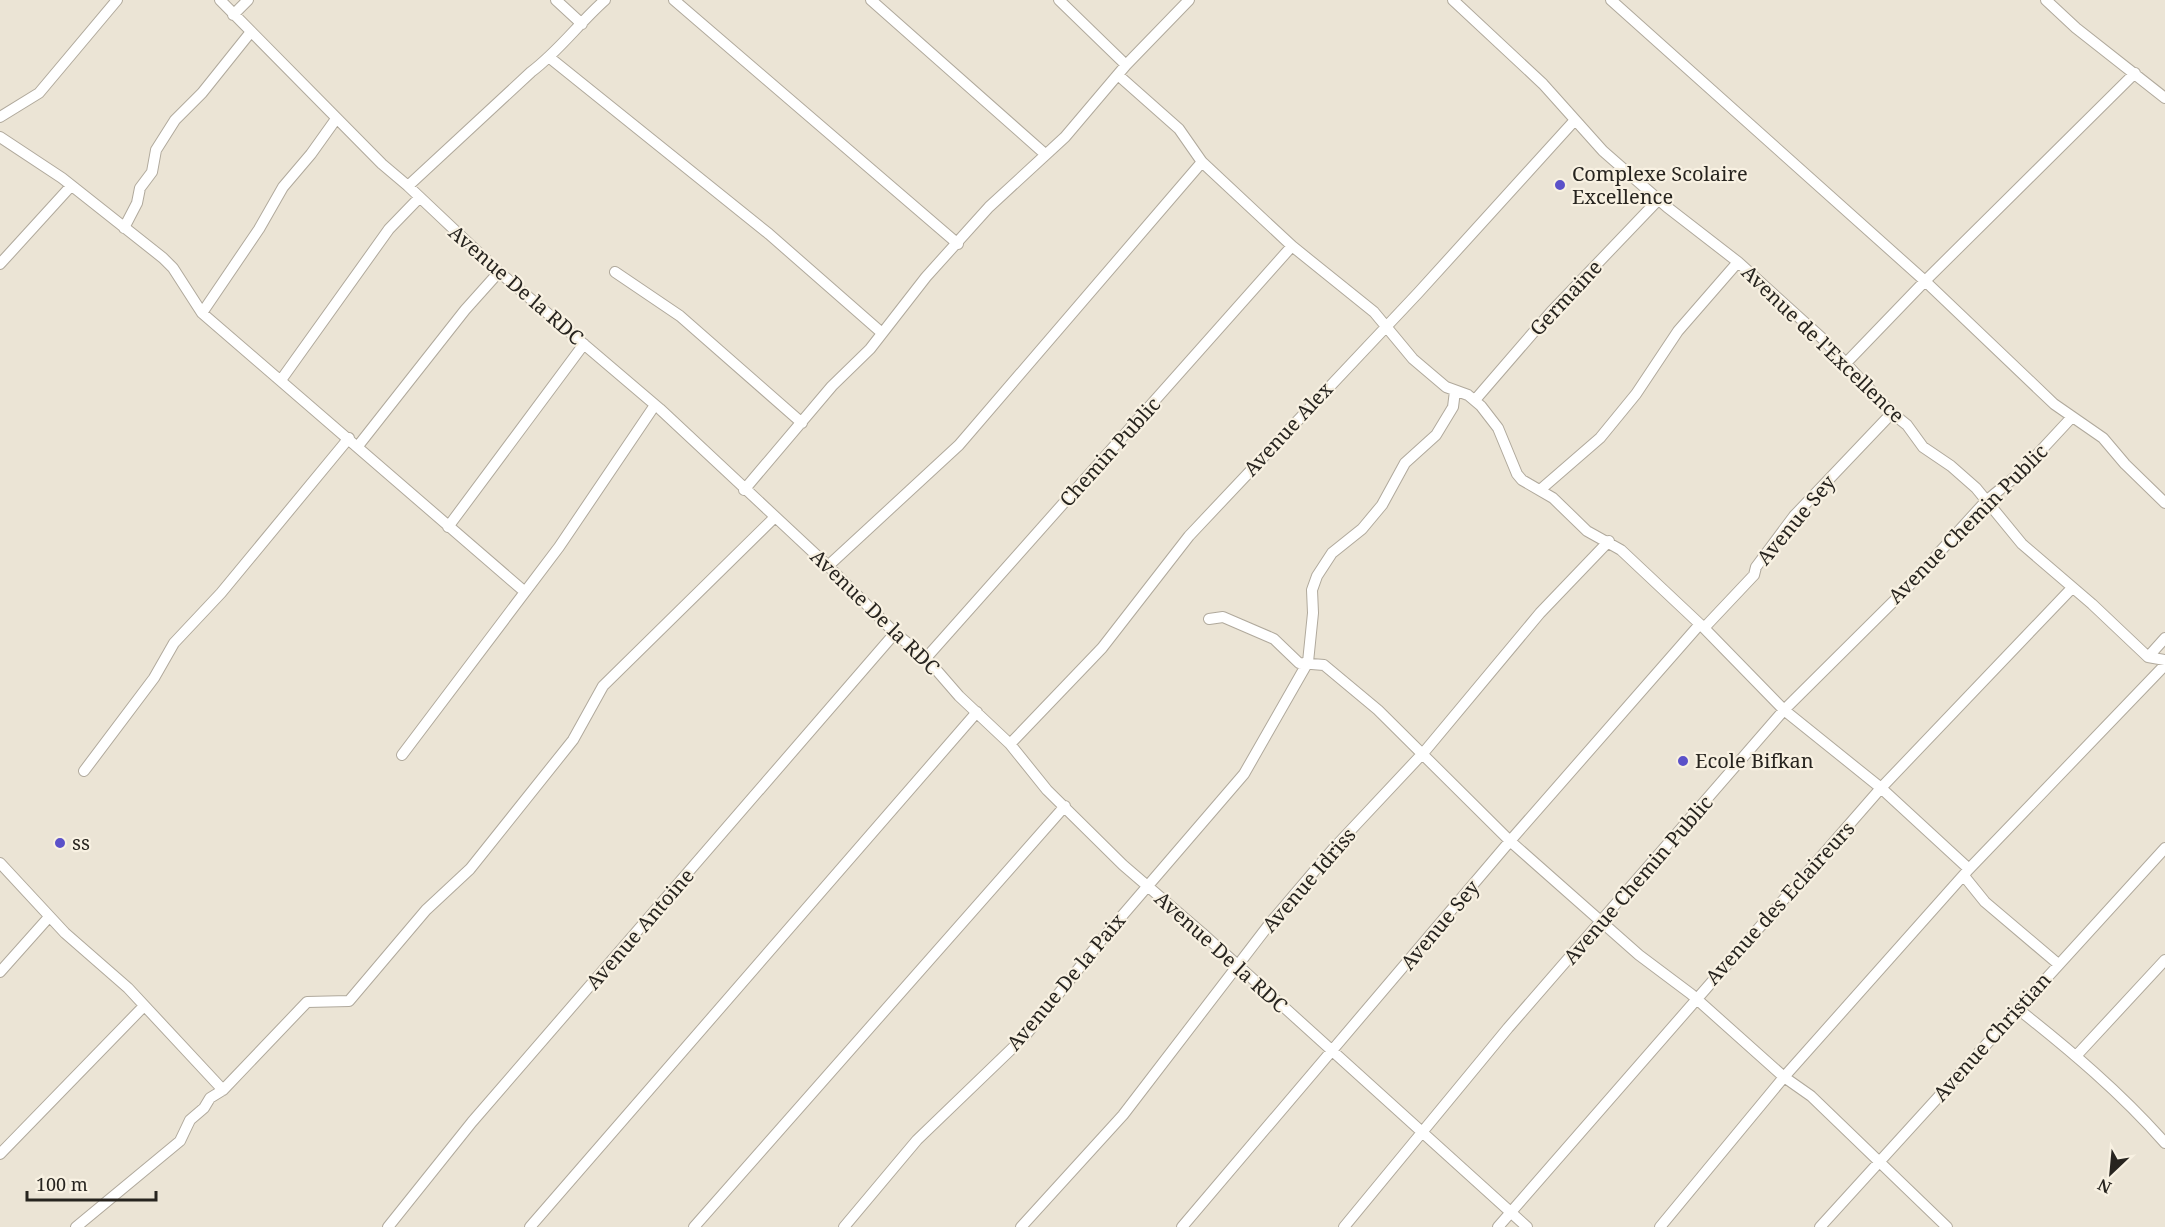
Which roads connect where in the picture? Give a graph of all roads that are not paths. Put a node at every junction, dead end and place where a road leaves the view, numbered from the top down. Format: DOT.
graph roads {
  1 [pos="117,0"];
  2 [pos="220,0"];
  3 [pos="249,0"];
  4 [pos="556,0"];
  5 [pos="605,0"];
  6 [pos="674,0"];
  7 [pos="871,0"];
  8 [pos="1059,0"];
  9 [pos="1189,0"];
  10 [pos="1453,0"];
  11 [pos="1611,0"];
  12 [pos="2046,0"];
  13 [pos="233,15"];
  14 [pos="582,24"];
  15 [pos="250,33"];
  16 [pos="550,58"];
  17 [pos="1126,65"];
  18 [pos="2135,73"];
  19 [pos="1118,75"];
  20 [pos="2165,98"];
  21 [pos="0,117"];
  22 [pos="336,119"];
  23 [pos="1575,120"];
  24 [pos="0,137"];
  25 [pos="1045,154"];
  26 [pos="1202,162"];
  27 [pos="71,186"];
  28 [pos="408,186"];
  29 [pos="419,198"];
  30 [pos="1660,198"];
  31 [pos="124,228"];
  32 [pos="958,244"];
  33 [pos="1292,246"];
  34 [pos="1738,262"];
  35 [pos="0,264"];
  36 [pos="499,272"];
  37 [pos="615,272"];
  38 [pos="1925,281"];
  39 [pos="202,313"];
  40 [pos="1385,326"];
  41 [pos="882,333"];
  42 [pos="584,344"];
  43 [pos="1846,363"];
  44 [pos="281,380"];
  45 [pos="1455,391"];
  46 [pos="1475,400"];
  47 [pos="655,405"];
  48 [pos="1892,413"];
  49 [pos="2072,417"];
  50 [pos="802,423"];
  51 [pos="349,438"];
  52 [pos="358,446"];
  53 [pos="744,490"];
  54 [pos="1540,490"];
  55 [pos="1986,501"];
  56 [pos="2165,503"];
  57 [pos="774,518"];
  58 [pos="448,527"];
  59 [pos="1609,541"];
  60 [pos="828,566"];
  61 [pos="2072,588"];
  62 [pos="525,592"];
  63 [pos="1209,618"];
  64 [pos="1702,626"];
  65 [pos="895,633"];
  66 [pos="2165,638"];
  67 [pos="2148,657"];
  68 [pos="926,658"];
  69 [pos="2165,660"];
  70 [pos="1308,662"];
  71 [pos="2165,665"];
  72 [pos="1784,710"];
  73 [pos="977,712"];
  74 [pos="1010,744"];
  75 [pos="402,755"];
  76 [pos="1420,755"];
  77 [pos="84,771"];
  78 [pos="1881,788"];
  79 [pos="1065,806"];
  80 [pos="1510,842"];
  81 [pos="2165,848"];
  82 [pos="0,863"];
  83 [pos="1967,872"];
  84 [pos="1147,886"];
  85 [pos="49,917"];
  86 [pos="1602,922"];
  87 [pos="2165,960"];
  88 [pos="2057,963"];
  89 [pos="1239,966"];
  90 [pos="0,972"];
  91 [pos="1695,999"];
  92 [pos="144,1006"];
  93 [pos="2018,1010"];
  94 [pos="1332,1052"];
  95 [pos="2076,1056"];
  96 [pos="1784,1077"];
  97 [pos="223,1090"];
  98 [pos="1421,1133"];
  99 [pos="2165,1143"];
  100 [pos="0,1154"];
  101 [pos="1880,1161"];
  102 [pos="1510,1212"];
  103 [pos="76,1227"];
  104 [pos="387,1227"];
  105 [pos="530,1227"];
  106 [pos="694,1227"];
  107 [pos="844,1227"];
  108 [pos="1021,1227"];
  109 [pos="1182,1227"];
  110 [pos="1344,1227"];
  111 [pos="1498,1227"];
  112 [pos="1527,1227"];
  113 [pos="1660,1227"];
  114 [pos="1820,1227"];
  115 [pos="1947,1227"];
  1 -- 21 [label="street"];
  2 -- 13 [label="street, Avenue De la RDC"];
  3 -- 13 [label="street"];
  4 -- 14 [label="street"];
  5 -- 14 [label="street"];
  6 -- 32 [label="street"];
  7 -- 25 [label="street"];
  8 -- 17 [label="street"];
  9 -- 17 [label="street"];
  10 -- 23 [label="street, Avenue de l'Excellence"];
  11 -- 38 [label="street"];
  12 -- 18 [label="street"];
  13 -- 15 [label="street, Avenue De la RDC"];
  14 -- 16 [label="street"];
  15 -- 22 [label="street, Avenue De la RDC"];
  15 -- 31 [label="street"];
  16 -- 28 [label="street"];
  16 -- 41 [label="street"];
  17 -- 19 [label="street"];
  18 -- 20 [label="street"];
  18 -- 38 [label="street"];
  19 -- 25 [label="street"];
  19 -- 26 [label="street"];
  22 -- 28 [label="street, Avenue De la RDC"];
  22 -- 39 [label="street"];
  23 -- 30 [label="street, Avenue de l'Excellence"];
  23 -- 40 [label="street, Avenue Alex"];
  24 -- 27 [label="street"];
  25 -- 32 [label="street"];
  26 -- 33 [label="street"];
  26 -- 60 [label="street"];
  27 -- 31 [label="street"];
  27 -- 35 [label="street"];
  28 -- 29 [label="street, Avenue De la RDC"];
  29 -- 36 [label="street, Avenue De la RDC"];
  29 -- 44 [label="street"];
  30 -- 34 [label="street, Avenue de l'Excellence"];
  30 -- 46 [label="street, Germaine"];
  31 -- 39 [label="street"];
  32 -- 41 [label="street"];
  33 -- 40 [label="street"];
  33 -- 68 [label="street, Chemin Public"];
  34 -- 43 [label="street, Avenue de l'Excellence"];
  34 -- 54 [label="street"];
  36 -- 42 [label="street, Avenue De la RDC"];
  36 -- 52 [label="street"];
  37 -- 50 [label="street"];
  38 -- 43 [label="street"];
  38 -- 49 [label="street"];
  39 -- 44 [label="street"];
  40 -- 45 [label="street"];
  40 -- 74 [label="street, Avenue Alex"];
  41 -- 50 [label="street"];
  42 -- 47 [label="street, Avenue De la RDC"];
  42 -- 58 [label="street"];
  43 -- 48 [label="street, Avenue de l'Excellence"];
  44 -- 51 [label="street"];
  45 -- 46 [label="street"];
  45 -- 70 [label="street"];
  46 -- 54 [label="street"];
  47 -- 53 [label="street, Avenue De la RDC"];
  47 -- 62 [label="street"];
  48 -- 55 [label="street, Avenue de l'Excellence"];
  48 -- 64 [label="street, Avenue Sey"];
  49 -- 55 [label="street, Avenue Chemin Public"];
  49 -- 56 [label="street"];
  50 -- 53 [label="street"];
  51 -- 52 [label="street"];
  51 -- 77 [label="street"];
  52 -- 58 [label="street"];
  53 -- 57 [label="street, Avenue De la RDC"];
  54 -- 59 [label="street"];
  55 -- 61 [label="street, Avenue de l'Excellence"];
  55 -- 72 [label="street, Avenue Chemin Public"];
  57 -- 60 [label="street, Avenue De la RDC"];
  57 -- 97 [label="street"];
  58 -- 62 [label="street"];
  59 -- 64 [label="street"];
  59 -- 76 [label="street, Avenue Idriss"];
  60 -- 65 [label="street, Avenue De la RDC"];
  61 -- 67 [label="street, Avenue de l'Excellence"];
  61 -- 78 [label="street, Avenue des Eclaireurs"];
  62 -- 75 [label="street"];
  63 -- 70 [label="street"];
  64 -- 72 [label="street"];
  64 -- 80 [label="street, Avenue Sey"];
  65 -- 68 [label="street, Avenue De la RDC"];
  65 -- 104 [label="street, Avenue Antoine"];
  66 -- 67 [label="street"];
  67 -- 69 [label="street"];
  68 -- 73 [label="street, Avenue De la RDC"];
  70 -- 76 [label="street"];
  70 -- 84 [label="street, Avenue De la Paix"];
  71 -- 83 [label="street"];
  72 -- 78 [label="street"];
  72 -- 86 [label="street, Avenue Chemin Public"];
  73 -- 74 [label="street, Avenue De la RDC"];
  73 -- 105 [label="street"];
  74 -- 79 [label="street, Avenue De la RDC"];
  76 -- 80 [label="street"];
  76 -- 89 [label="street, Avenue Idriss"];
  78 -- 83 [label="street"];
  78 -- 91 [label="street, Avenue des Eclaireurs"];
  79 -- 84 [label="street, Avenue De la RDC"];
  79 -- 106 [label="street"];
  80 -- 86 [label="street"];
  80 -- 94 [label="street, Avenue Sey"];
  81 -- 88 [label="street, Avenue Christian"];
  82 -- 85 [label="street"];
  83 -- 88 [label="street"];
  83 -- 96 [label="street"];
  84 -- 89 [label="street, Avenue De la RDC"];
  84 -- 107 [label="street, Avenue De la Paix"];
  85 -- 90 [label="street"];
  85 -- 92 [label="street"];
  86 -- 91 [label="street"];
  86 -- 98 [label="street, Avenue Chemin Public"];
  87 -- 95 [label="street"];
  88 -- 93 [label="street, Avenue Christian"];
  89 -- 94 [label="street, Avenue De la RDC"];
  89 -- 108 [label="street, Avenue Idriss"];
  91 -- 96 [label="street"];
  91 -- 102 [label="street, Avenue des Eclaireurs"];
  92 -- 97 [label="street"];
  92 -- 100 [label="street"];
  93 -- 95 [label="street"];
  93 -- 101 [label="street, Avenue Christian"];
  94 -- 98 [label="street, Avenue De la RDC"];
  94 -- 109 [label="street, Avenue Sey"];
  95 -- 99 [label="street"];
  96 -- 101 [label="street"];
  96 -- 113 [label="street"];
  97 -- 103 [label="street"];
  98 -- 102 [label="street, Avenue De la RDC"];
  98 -- 110 [label="street, Avenue Chemin Public"];
  101 -- 114 [label="street, Avenue Christian"];
  101 -- 115 [label="street"];
  102 -- 111 [label="street, Avenue des Eclaireurs"];
  102 -- 112 [label="street, Avenue De la RDC"];
}
